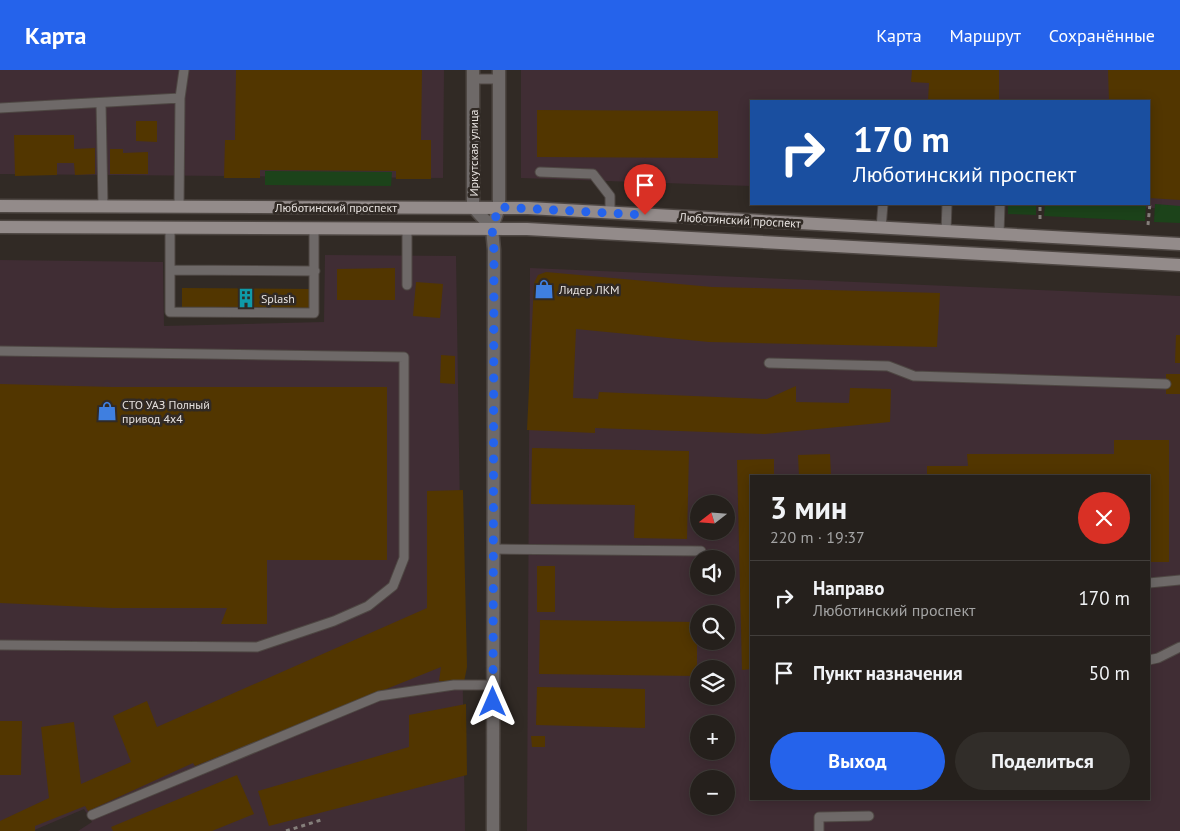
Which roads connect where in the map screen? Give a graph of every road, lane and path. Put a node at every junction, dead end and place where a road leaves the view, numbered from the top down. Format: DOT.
graph roads {
  1 [pos="184,70"];
  2 [pos="473,74"];
  3 [pos="499,74"];
  4 [pos="180,98"];
  5 [pos="101,103"];
  6 [pos="0,108"];
  7 [pos="540,172"];
  8 [pos="883,205"];
  9 [pos="947,205"];
  10 [pos="1000,205"];
  11 [pos="1040,205"];
  12 [pos="1150,205"];
  13 [pos="0,206"];
  14 [pos="103,206"];
  15 [pos="179,206"];
  16 [pos="473,207"];
  17 [pos="499,207"];
  18 [pos="610,213"];
  19 [pos="1040,219"];
  20 [pos="1148,225"];
  21 [pos="0,227"];
  22 [pos="170,227"];
  23 [pos="314,228"];
  24 [pos="407,228"];
  25 [pos="492,228"];
  26 [pos="881,228"];
  27 [pos="946,232"];
  28 [pos="998,234"];
  29 [pos="1180,244"];
  30 [pos="1180,266"];
  31 [pos="170,270"];
  32 [pos="314,271"];
  33 [pos="407,285"];
  34 [pos="0,351"];
  35 [pos="769,363"];
  36 [pos="1166,384"];
  37 [pos="493,549"];
  38 [pos="690,551"];
  39 [pos="1180,580"];
  40 [pos="1150,583"];
  41 [pos="0,645"];
  42 [pos="1180,647"];
  43 [pos="1150,660"];
  44 [pos="493,685"];
  45 [pos="92,815"];
  46 [pos="869,816"];
  47 [pos="321,820"];
  48 [pos="286,831"];
  49 [pos="493,831"];
  50 [pos="819,831"];
  1 -- 4 [label="lane"];
  2 -- 3 [label="lane"];
  2 -- 16 [label="street, Иркутская улица"];
  3 -- 17 [label="street"];
  4 -- 5 [label="lane"];
  4 -- 15 [label="lane"];
  5 -- 6 [label="lane"];
  5 -- 14 [label="lane"];
  7 -- 18 [label="lane"];
  8 -- 26 [label="lane"];
  9 -- 27 [label="lane"];
  10 -- 28 [label="lane"];
  11 -- 19 [label="path"];
  12 -- 20 [label="path"];
  13 -- 14 [label="street, Люботинский проспект"];
  14 -- 15 [label="street, Люботинский проспект"];
  15 -- 16 [label="street, Люботинский проспект"];
  16 -- 17 [label="street, Люботинский проспект"];
  16 -- 25 [label="street, Иркутская улица"];
  17 -- 18 [label="street, Люботинский проспект"];
  17 -- 25 [label="street"];
  18 -- 26 [label="street, Люботинский проспект"];
  21 -- 22 [label="street, Люботинский проспект"];
  22 -- 23 [label="street, Люботинский проспект"];
  22 -- 31 [label="lane"];
  23 -- 24 [label="street, Люботинский проспект"];
  23 -- 32 [label="lane"];
  24 -- 25 [label="street, Люботинский проспект"];
  24 -- 33 [label="lane"];
  25 -- 30 [label="street, Люботинский проспект"];
  25 -- 37 [label="street"];
  26 -- 27 [label="street, Люботинский проспект"];
  27 -- 28 [label="street, Люботинский проспект"];
  28 -- 29 [label="street, Люботинский проспект"];
  31 -- 32 [label="lane"];
  31 -- 32 [label="lane"];
  34 -- 41 [label="lane"];
  35 -- 36 [label="lane"];
  37 -- 38 [label="lane"];
  37 -- 44 [label="street"];
  39 -- 40 [label="lane"];
  42 -- 43 [label="lane"];
  44 -- 45 [label="lane"];
  44 -- 49 [label="street"];
  46 -- 50 [label="lane"];
  47 -- 48 [label="path"];
}
